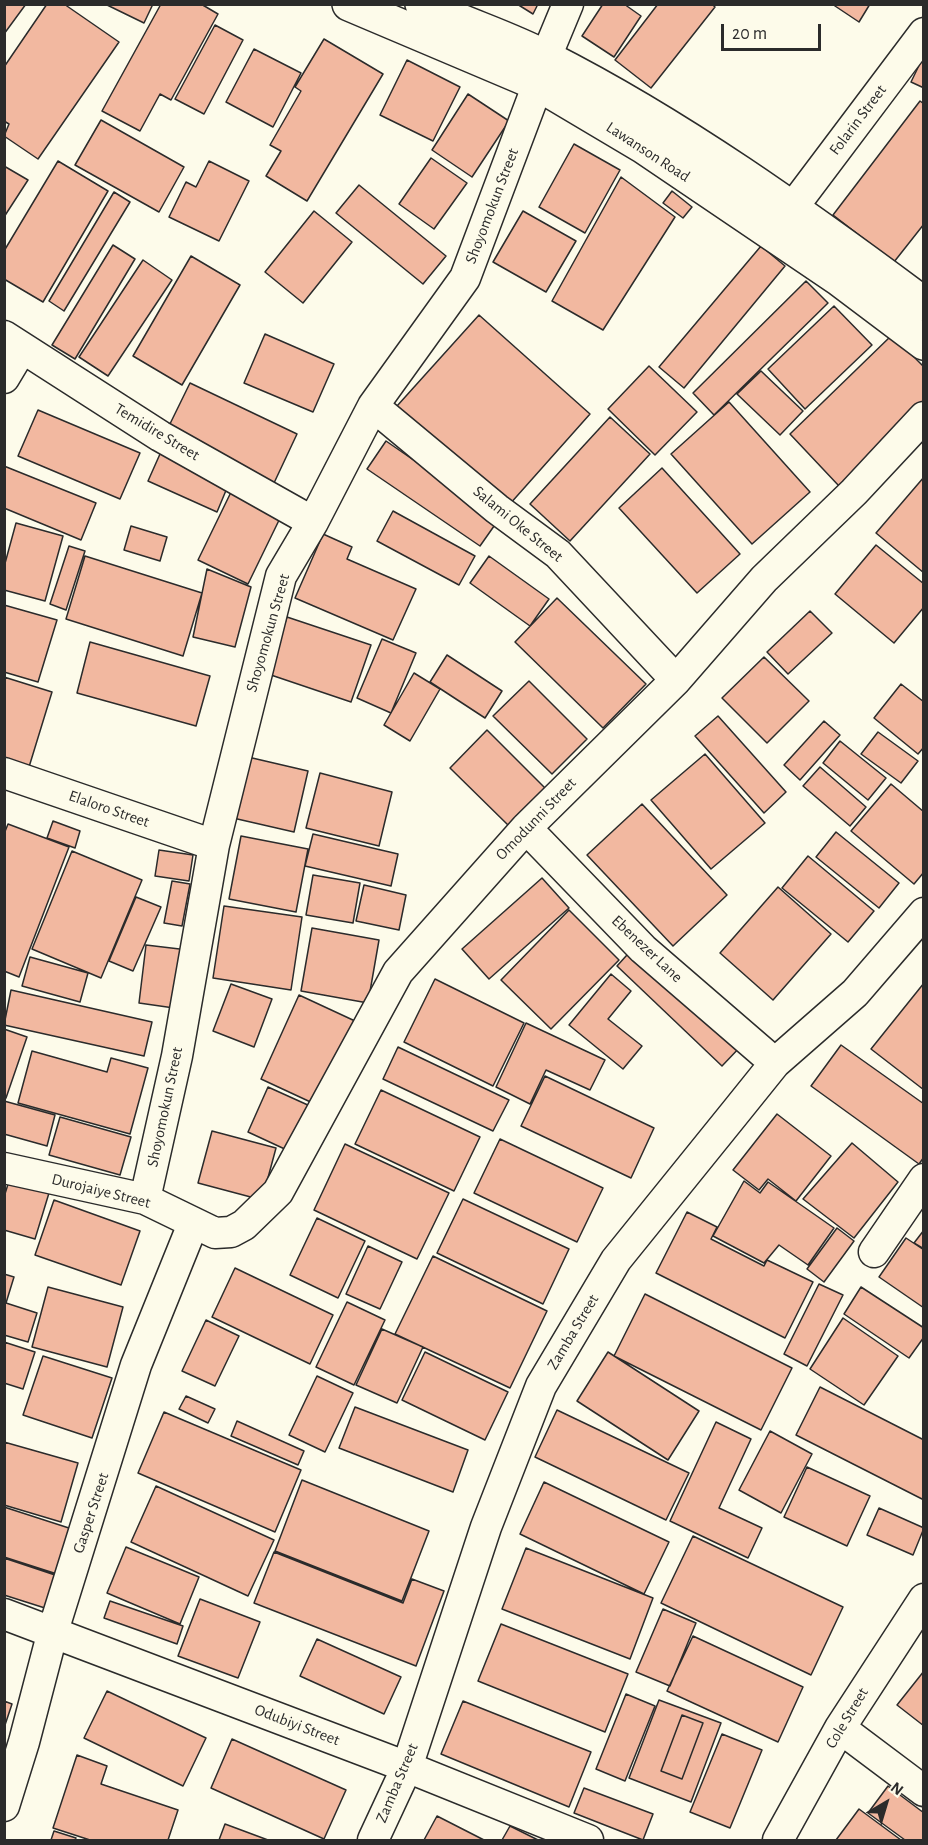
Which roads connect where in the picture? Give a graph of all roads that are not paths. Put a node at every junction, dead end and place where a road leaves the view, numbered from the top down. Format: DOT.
graph roads {
  1 [pos="348,4"];
  2 [pos="422,4"];
  3 [pos="568,4"];
  4 [pos="924,33"];
  5 [pos="542,71"];
  6 [pos="794,207"];
  7 [pos="924,304"];
  8 [pos="14,342"];
  9 [pos="924,343"];
  10 [pos="4,378"];
  11 [pos="373,406"];
  12 [pos="924,417"];
  13 [pos="313,522"];
  14 [pos="676,680"];
  15 [pos="4,773"];
  16 [pos="525,828"];
  17 [pos="214,845"];
  18 [pos="924,913"];
  19 [pos="775,1063"];
  20 [pos="4,1168"];
  21 [pos="924,1179"];
  22 [pos="145,1199"];
  23 [pos="193,1224"];
  24 [pos="874,1252"];
  25 [pos="924,1599"];
  26 [pos="4,1614"];
  27 [pos="53,1631"];
  28 [pos="840,1728"];
  29 [pos="406,1767"];
  30 [pos="924,1791"];
  31 [pos="4,1806"];
  32 [pos="373,1840"];
  33 [pos="588,1840"];
  34 [pos="778,1840"];
  1 -- 5 [label="main road, Lawanson Road"];
  2 -- 5 [label="main road, Lawanson Road"];
  3 -- 5 [label="street, Shoyomokun Street"];
  4 -- 6 [label="street, Folarin Street"];
  5 -- 6 [label="main road, Lawanson Road"];
  5 -- 9 [label="main road, Lawanson Road"];
  5 -- 11 [label="street, Shoyomokun Street"];
  6 -- 7 [label="main road, Lawanson Road"];
  8 -- 10 [label="street"];
  8 -- 13 [label="street, Temidire Street"];
  11 -- 13 [label="street, Shoyomokun Street"];
  11 -- 14 [label="street, Salami Oke Street"];
  12 -- 14 [label="street, Omodunni Street"];
  13 -- 17 [label="street, Shoyomokun Street"];
  14 -- 16 [label="street, Omodunni Street"];
  15 -- 17 [label="street, Elaloro Street"];
  16 -- 19 [label="street, Ebenezer Lane"];
  16 -- 23 [label="street, Omodunni Street"];
  17 -- 22 [label="street, Shoyomokun Street"];
  18 -- 19 [label="street, Zamba Street"];
  19 -- 29 [label="street, Zamba Street"];
  20 -- 22 [label="street, Durojaiye Street"];
  21 -- 24 [label="street"];
  22 -- 23 [label="street, Durojaiye Street"];
  23 -- 27 [label="street, Gasper Street"];
  25 -- 28 [label="street, Cole Street"];
  26 -- 27 [label="street, Odubiyi Street"];
  27 -- 29 [label="street, Odubiyi Street"];
  27 -- 31 [label="street, Gasper Street"];
  28 -- 30 [label="street"];
  28 -- 34 [label="street, Cole Street"];
  29 -- 32 [label="street, Zamba Street"];
  29 -- 33 [label="street, Odubiyi Street"];
}
